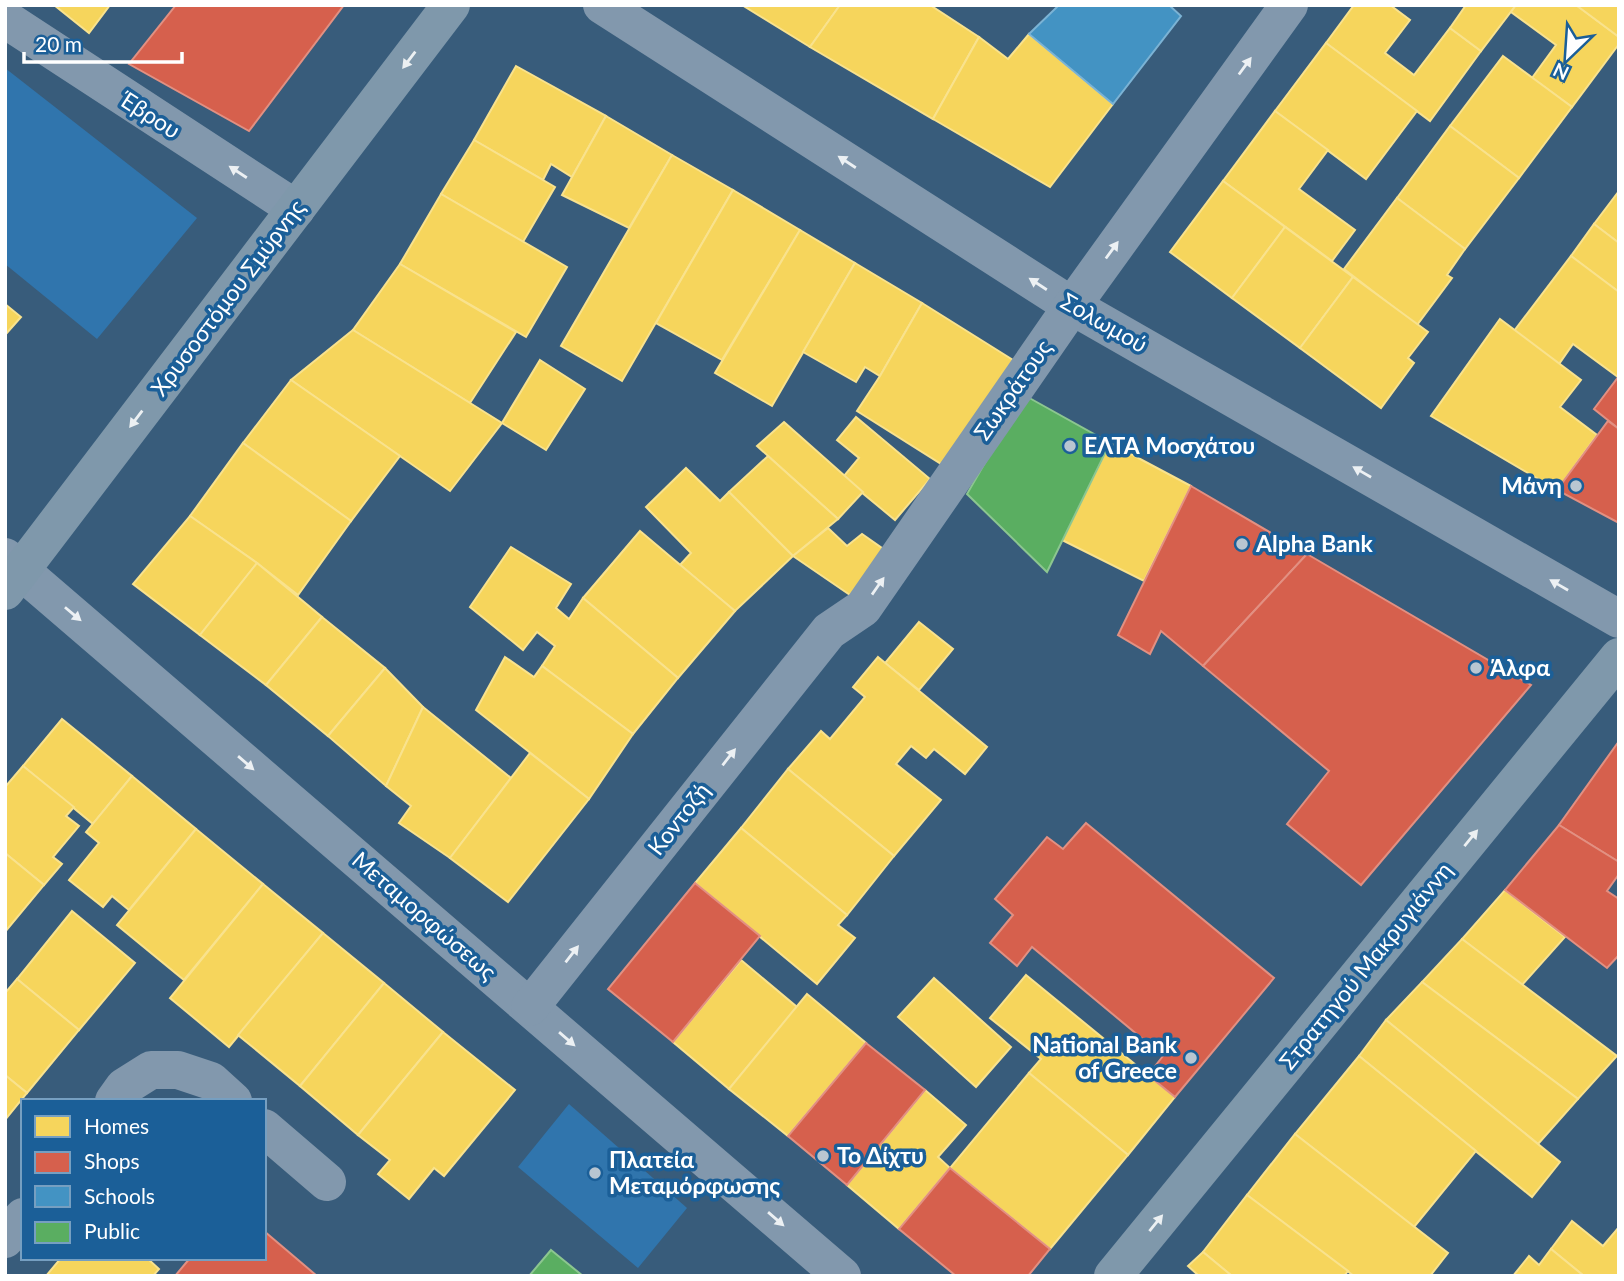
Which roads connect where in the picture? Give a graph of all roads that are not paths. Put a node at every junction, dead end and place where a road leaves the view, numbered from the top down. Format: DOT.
graph roads {
  1 [pos="451,5"];
  2 [pos="602,5"];
  3 [pos="1289,5"];
  4 [pos="5,19"];
  5 [pos="296,209"];
  6 [pos="1072,306"];
  7 [pos="10,573"];
  8 [pos="1619,619"];
  9 [pos="829,631"];
  10 [pos="1619,657"];
  11 [pos="530,1007"];
  12 [pos="115,1099"];
  13 [pos="231,1099"];
  14 [pos="266,1130"];
  15 [pos="327,1182"];
  16 [pos="21,1219"];
  17 [pos="5,1239"];
  18 [pos="842,1276"];
  19 [pos="1113,1276"];
  1 -- 5 [label="main road, Χρυσοστόμου Σμύρνης, one-way"];
  6 -- 2 [label="street, Σολωμού, one-way"];
  6 -- 3 [label="street, Σωκράτους, one-way"];
  5 -- 4 [label="street, Έβρου, one-way"];
  5 -- 7 [label="main road, Χρυσοστόμου Σμύρνης, one-way"];
  8 -- 6 [label="street, Σολωμού, one-way"];
  9 -- 6 [label="street, Σωκράτους, one-way"];
  7 -- 11 [label="street, Μεταμορφώσεως, one-way"];
  11 -- 9 [label="street, Κοντοζή, one-way"];
  19 -- 10 [label="main road, Στρατηγού Μακρυγιάννη, one-way"];
  11 -- 18 [label="street, Μεταμορφώσεως, one-way"];
  12 -- 13 [label="street"];
  14 -- 15 [label="street"];
  16 -- 17 [label="street"];
}
